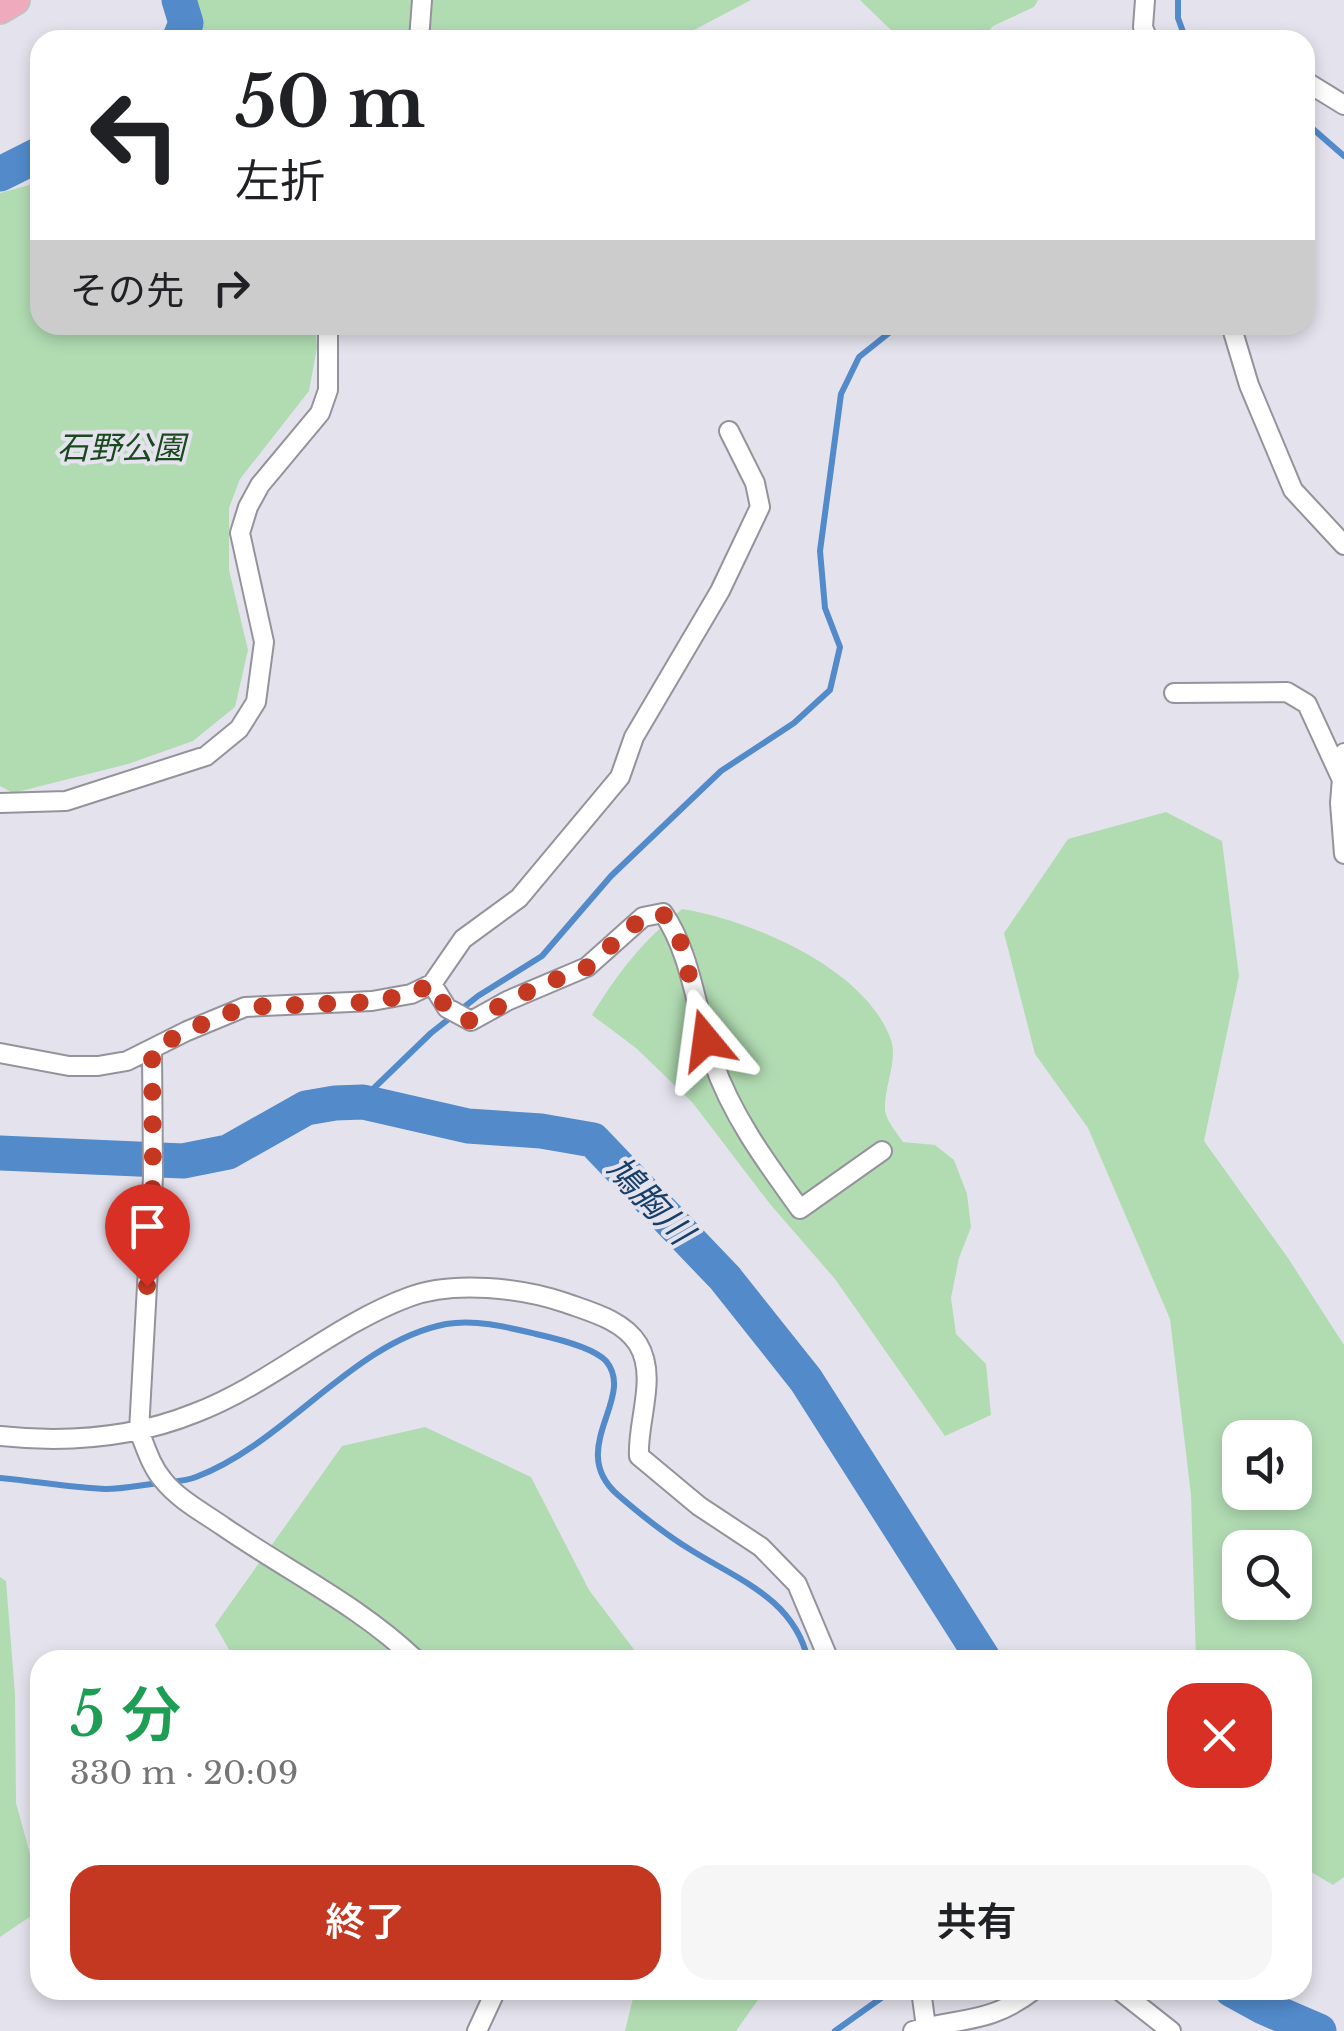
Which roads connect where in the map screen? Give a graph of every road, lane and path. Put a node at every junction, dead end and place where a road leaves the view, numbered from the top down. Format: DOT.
graph roads {
  1 [pos="16,0"];
  2 [pos="422,0"];
  3 [pos="1144,0"];
  4 [pos="0,9"];
  5 [pos="420,30"];
  6 [pos="1144,30"];
  7 [pos="1315,87"];
  8 [pos="1344,104"];
  9 [pos="328,335"];
  10 [pos="1234,335"];
  11 [pos="729,431"];
  12 [pos="1344,545"];
  13 [pos="1174,692"];
  14 [pos="1344,753"];
  15 [pos="1342,780"];
  16 [pos="0,804"];
  17 [pos="1344,854"];
  18 [pos="432,984"];
  19 [pos="152,1050"];
  20 [pos="0,1053"];
  21 [pos="882,1152"];
  22 [pos="139,1431"];
  23 [pos="0,1436"];
  24 [pos="406,1650"];
  25 [pos="824,1650"];
  26 [pos="491,2000"];
  27 [pos="921,2000"];
  28 [pos="1021,2000"];
  29 [pos="1131,2000"];
  30 [pos="920,2029"];
  31 [pos="477,2031"];
  32 [pos="1170,2031"];
  1 -- 4 [label="highway"];
  2 -- 5 [label="street"];
  3 -- 6 [label="street"];
  7 -- 8 [label="street"];
  9 -- 16 [label="street"];
  10 -- 12 [label="street"];
  11 -- 18 [label="street"];
  13 -- 15 [label="street"];
  14 -- 15 [label="street"];
  15 -- 17 [label="street"];
  18 -- 19 [label="street"];
  18 -- 21 [label="street"];
  19 -- 20 [label="street"];
  19 -- 22 [label="street"];
  22 -- 23 [label="street"];
  22 -- 24 [label="street"];
  22 -- 25 [label="street"];
  26 -- 31 [label="street"];
  27 -- 30 [label="street"];
  28 -- 30 [label="street"];
  29 -- 32 [label="street"];
}
